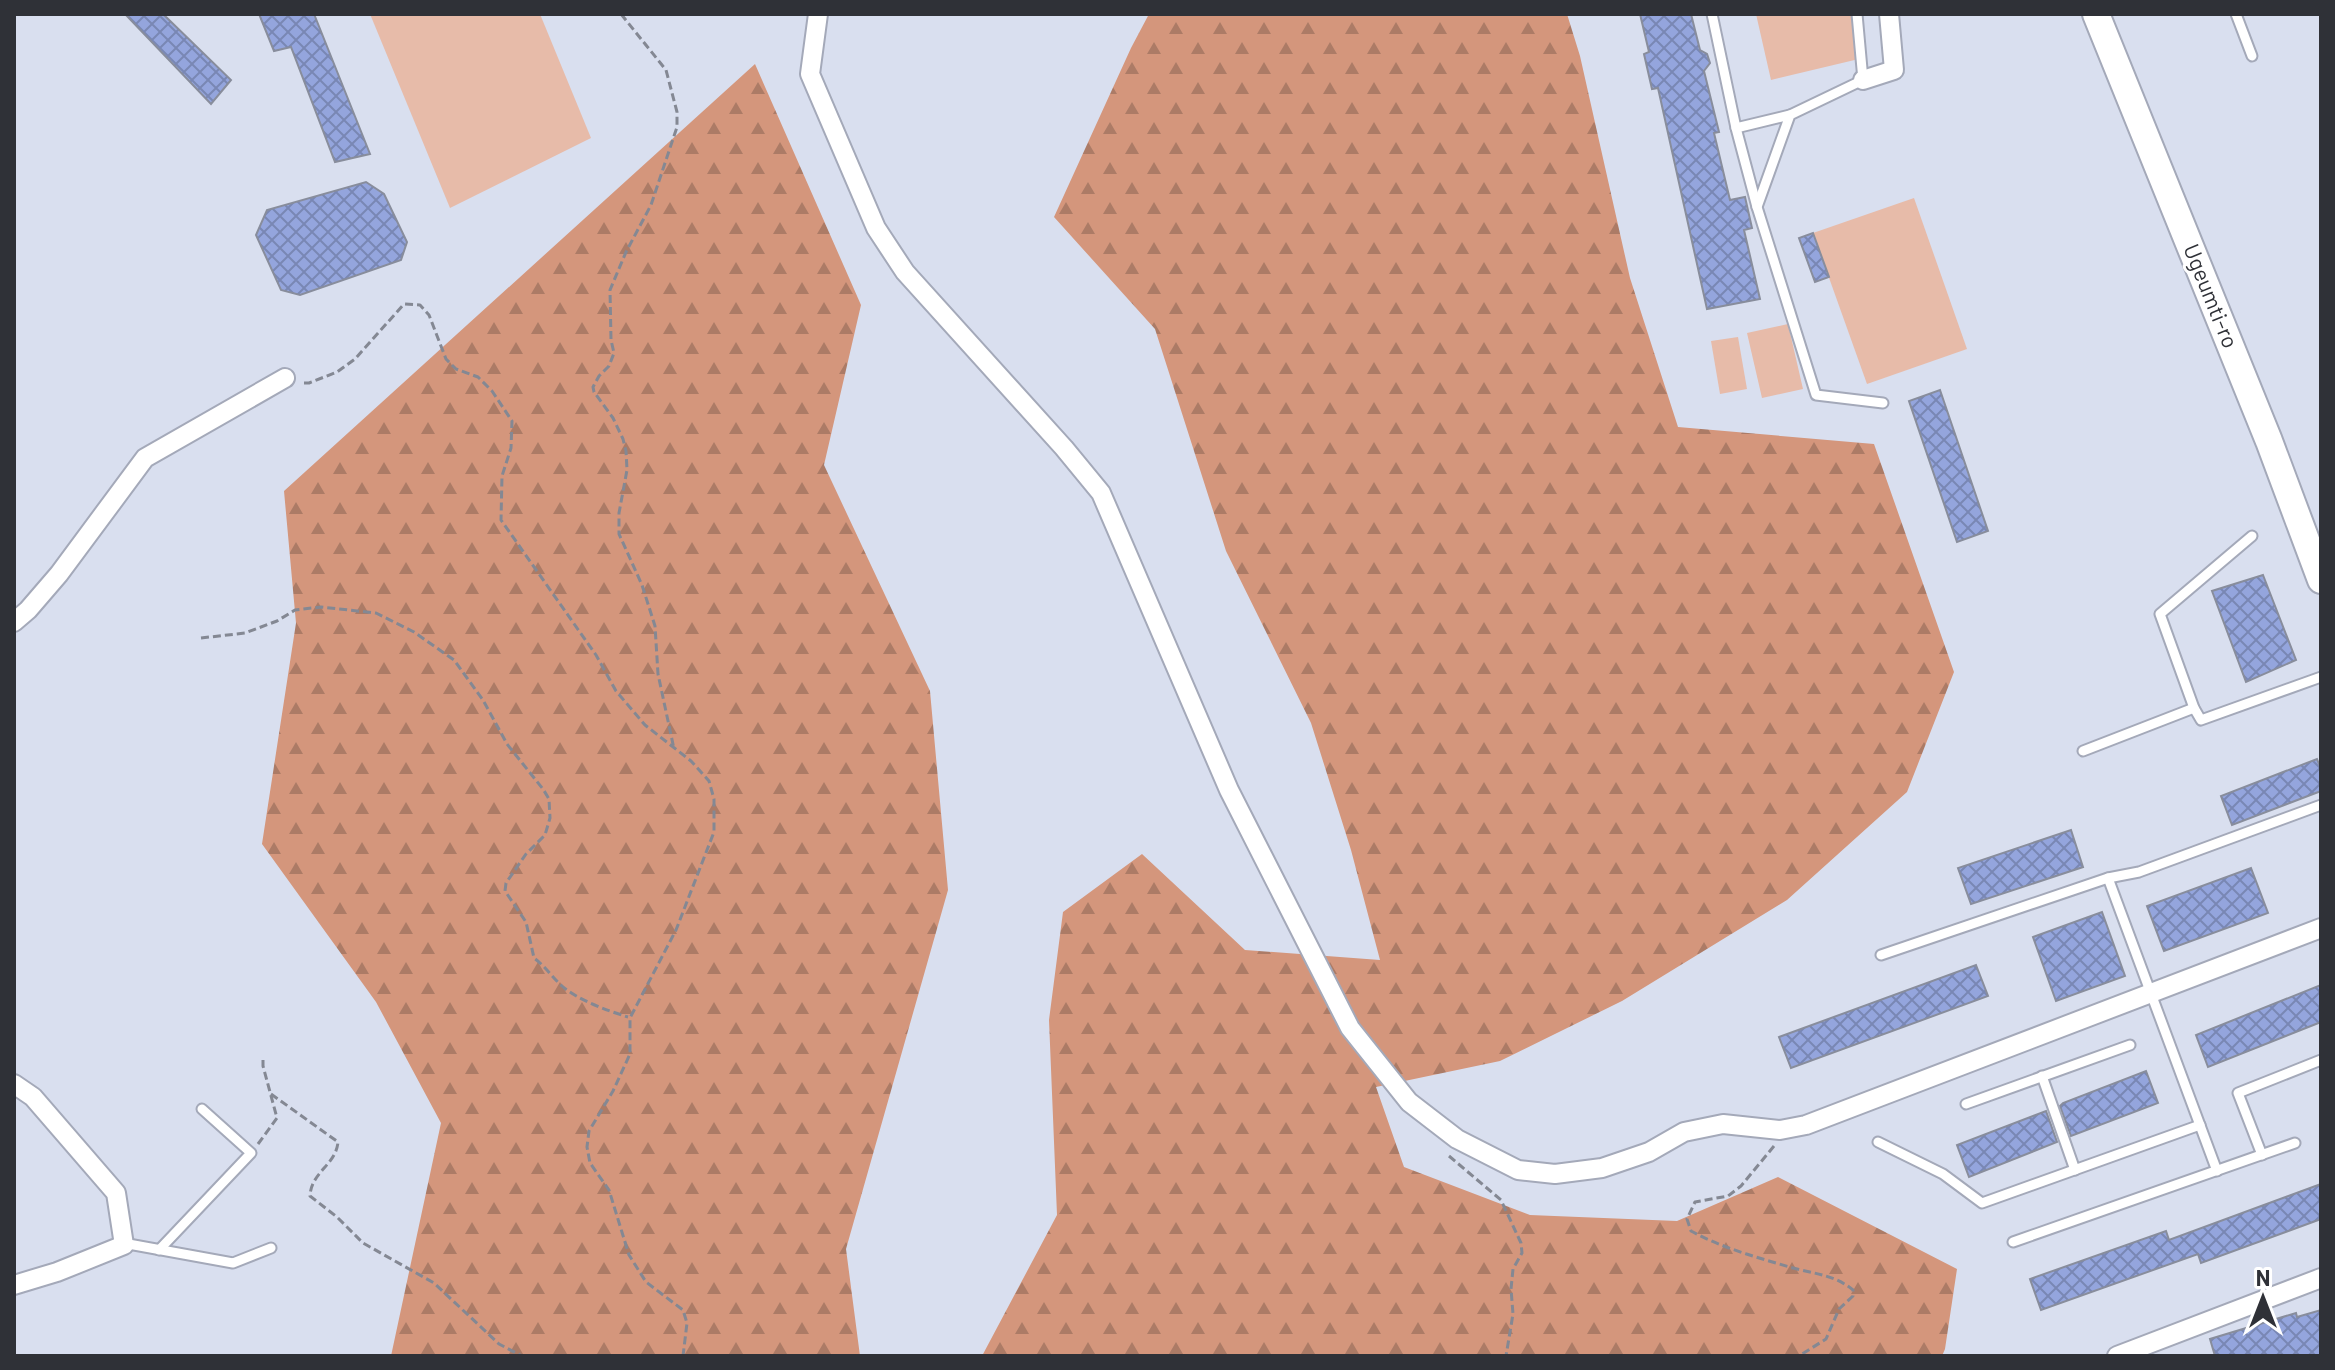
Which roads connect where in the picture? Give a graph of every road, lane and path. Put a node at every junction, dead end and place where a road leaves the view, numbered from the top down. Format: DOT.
graph roads {
  1 [pos="621,14"];
  2 [pos="818,14"];
  3 [pos="1712,14"];
  4 [pos="1857,14"];
  5 [pos="1889,14"];
  6 [pos="2096,14"];
  7 [pos="2236,14"];
  8 [pos="2252,56"];
  9 [pos="1863,80"];
  10 [pos="1790,115"];
  11 [pos="1736,128"];
  12 [pos="1757,207"];
  13 [pos="285,378"];
  14 [pos="1883,403"];
  15 [pos="2252,536"];
  16 [pos="2321,580"];
  17 [pos="14,622"];
  18 [pos="201,638"];
  19 [pos="2321,677"];
  20 [pos="2194,708"];
  21 [pos="674,749"];
  22 [pos="2083,751"];
  23 [pos="2321,805"];
  24 [pos="2108,878"];
  25 [pos="2321,928"];
  26 [pos="1881,955"];
  27 [pos="2150,993"];
  28 [pos="630,1018"];
  29 [pos="2130,1045"];
  30 [pos="263,1057"];
  31 [pos="2321,1060"];
  32 [pos="2042,1076"];
  33 [pos="14,1084"];
  34 [pos="271,1094"];
  35 [pos="1966,1104"];
  36 [pos="202,1109"];
  37 [pos="2200,1125"];
  38 [pos="1780,1130"];
  39 [pos="1878,1142"];
  40 [pos="2295,1143"];
  41 [pos="1443,1152"];
  42 [pos="251,1153"];
  43 [pos="2262,1155"];
  44 [pos="2075,1170"];
  45 [pos="2217,1171"];
  46 [pos="2013,1242"];
  47 [pos="123,1243"];
  48 [pos="271,1248"];
  49 [pos="159,1250"];
  50 [pos="2321,1278"];
  51 [pos="14,1285"];
  52 [pos="522,1356"];
  53 [pos="683,1356"];
  54 [pos="1506,1356"];
  55 [pos="1799,1356"];
  56 [pos="2117,1356"];
  1 -- 21 [label="path"];
  2 -- 38 [label="street"];
  3 -- 11 [label="lane"];
  4 -- 9 [label="lane"];
  5 -- 9 [label="street"];
  6 -- 16 [label="main road, Ugeumti-ro"];
  7 -- 8 [label="lane"];
  9 -- 10 [label="lane"];
  10 -- 11 [label="lane"];
  10 -- 12 [label="lane"];
  11 -- 12 [label="lane"];
  12 -- 14 [label="lane"];
  13 -- 17 [label="street"];
  13 -- 21 [label="path"];
  15 -- 20 [label="lane"];
  18 -- 28 [label="path"];
  19 -- 20 [label="lane"];
  20 -- 22 [label="lane"];
  21 -- 28 [label="path"];
  23 -- 24 [label="lane"];
  24 -- 26 [label="lane"];
  24 -- 27 [label="lane"];
  25 -- 27 [label="street"];
  27 -- 37 [label="lane"];
  27 -- 38 [label="street"];
  28 -- 53 [label="path"];
  29 -- 32 [label="lane"];
  30 -- 34 [label="path"];
  31 -- 43 [label="lane"];
  32 -- 35 [label="lane"];
  32 -- 44 [label="lane"];
  33 -- 47 [label="street"];
  34 -- 42 [label="path"];
  34 -- 52 [label="path"];
  36 -- 42 [label="lane"];
  37 -- 44 [label="lane"];
  37 -- 45 [label="lane"];
  38 -- 55 [label="path"];
  39 -- 44 [label="lane"];
  40 -- 43 [label="lane"];
  41 -- 54 [label="path"];
  42 -- 49 [label="lane"];
  43 -- 45 [label="lane"];
  45 -- 46 [label="lane"];
  47 -- 49 [label="lane"];
  47 -- 51 [label="street"];
  48 -- 49 [label="lane"];
  50 -- 56 [label="street"];
}
